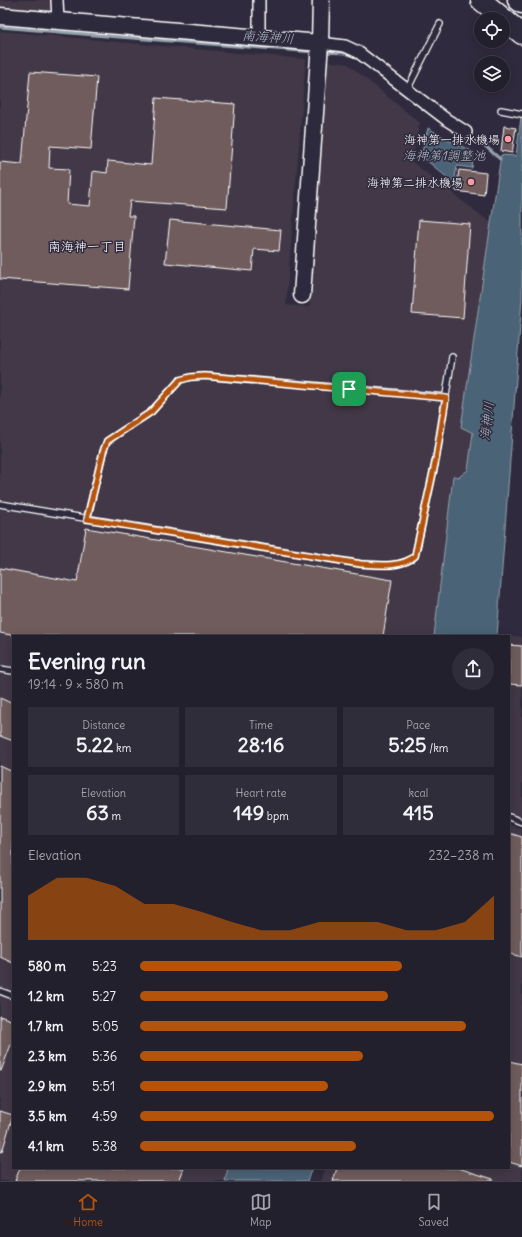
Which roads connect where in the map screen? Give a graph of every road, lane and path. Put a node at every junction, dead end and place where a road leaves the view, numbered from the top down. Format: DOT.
graph roads {
  1 [pos="57,0"];
  2 [pos="259,0"];
  3 [pos="321,0"];
  4 [pos="481,0"];
  5 [pos="518,0"];
  6 [pos="522,3"];
  7 [pos="0,16"];
  8 [pos="58,21"];
  9 [pos="440,24"];
  10 [pos="522,34"];
  11 [pos="259,38"];
  12 [pos="320,43"];
  13 [pos="407,90"];
  14 [pos="501,110"];
  15 [pos="522,114"];
  16 [pos="466,132"];
  17 [pos="302,295"];
  18 [pos="452,357"];
  19 [pos="446,398"];
  20 [pos="0,504"];
  21 [pos="87,519"];
  22 [pos="0,668"];
  23 [pos="12,671"];
  24 [pos="510,818"];
  25 [pos="522,822"];
  26 [pos="0,991"];
  27 [pos="12,996"];
  1 -- 8 [label="street"];
  2 -- 11 [label="street"];
  3 -- 12 [label="street"];
  4 -- 10 [label="highway"];
  5 -- 6 [label="highway"];
  7 -- 8 [label="street"];
  8 -- 11 [label="street"];
  9 -- 13 [label="lane"];
  11 -- 12 [label="street"];
  12 -- 13 [label="street"];
  12 -- 17 [label="street"];
  13 -- 16 [label="street"];
  14 -- 15 [label="lane"];
  18 -- 19 [label="lane"];
  19 -- 21 [label="lane"];
  19 -- 21 [label="lane"];
  20 -- 21 [label="lane"];
  22 -- 23 [label="lane"];
  24 -- 25 [label="lane"];
  26 -- 27 [label="lane"];
}
